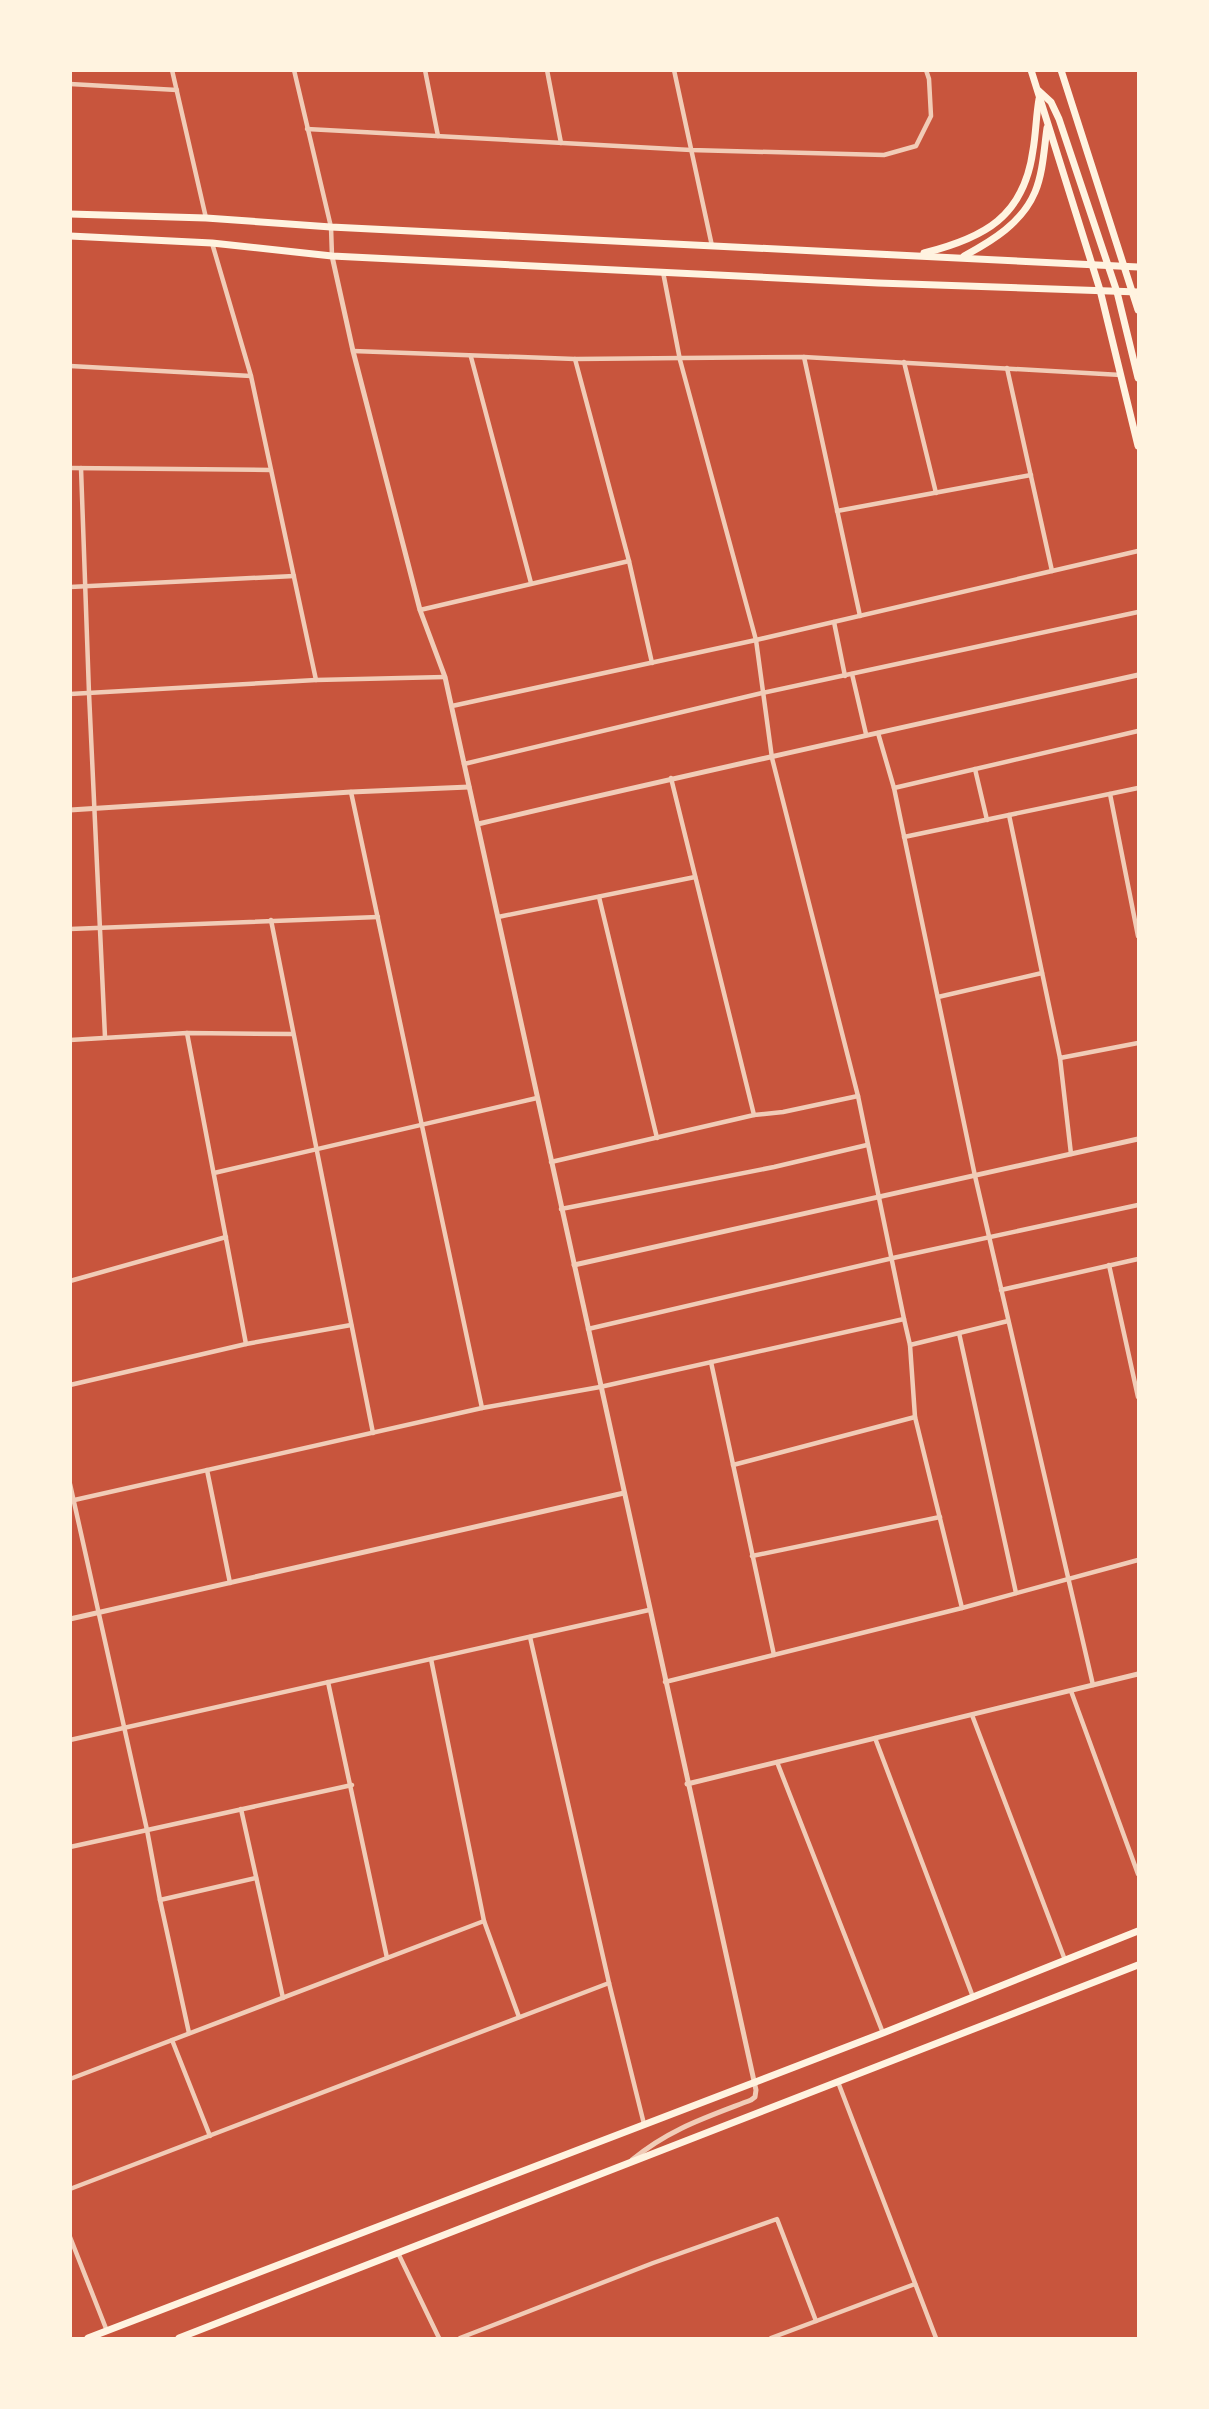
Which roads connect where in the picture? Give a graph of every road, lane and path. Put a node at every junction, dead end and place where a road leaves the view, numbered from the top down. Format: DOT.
graph roads {
  1 [pos="172,70"];
  2 [pos="294,70"];
  3 [pos="425,70"];
  4 [pos="547,70"];
  5 [pos="674,70"];
  6 [pos="926,70"];
  7 [pos="1031,70"];
  8 [pos="1061,70"];
  9 [pos="70,84"];
  10 [pos="177,90"];
  11 [pos="1038,93"];
  12 [pos="1048,126"];
  13 [pos="306,129"];
  14 [pos="438,136"];
  15 [pos="561,143"];
  16 [pos="691,150"];
  17 [pos="70,214"];
  18 [pos="206,218"];
  19 [pos="331,227"];
  20 [pos="70,236"];
  21 [pos="212,243"];
  22 [pos="712,246"];
  23 [pos="916,255"];
  24 [pos="332,256"];
  25 [pos="962,257"];
  26 [pos="1091,263"];
  27 [pos="1108,265"];
  28 [pos="1125,266"];
  29 [pos="1138,267"];
  30 [pos="663,272"];
  31 [pos="1100,290"];
  32 [pos="1117,291"];
  33 [pos="1136,292"];
  34 [pos="1138,310"];
  35 [pos="353,351"];
  36 [pos="471,357"];
  37 [pos="804,357"];
  38 [pos="575,359"];
  39 [pos="680,360"];
  40 [pos="904,362"];
  41 [pos="70,366"];
  42 [pos="1007,368"];
  43 [pos="1121,375"];
  44 [pos="251,376"];
  45 [pos="1138,378"];
  46 [pos="1138,446"];
  47 [pos="70,468"];
  48 [pos="81,468"];
  49 [pos="271,470"];
  50 [pos="1030,475"];
  51 [pos="936,492"];
  52 [pos="837,511"];
  53 [pos="1138,551"];
  54 [pos="628,561"];
  55 [pos="1052,572"];
  56 [pos="294,576"];
  57 [pos="531,583"];
  58 [pos="85,586"];
  59 [pos="70,587"];
  60 [pos="420,610"];
  61 [pos="1138,612"];
  62 [pos="860,616"];
  63 [pos="834,622"];
  64 [pos="756,640"];
  65 [pos="652,663"];
  66 [pos="852,674"];
  67 [pos="1138,675"];
  68 [pos="845,676"];
  69 [pos="445,677"];
  70 [pos="316,680"];
  71 [pos="88,693"];
  72 [pos="762,693"];
  73 [pos="70,694"];
  74 [pos="452,706"];
  75 [pos="1138,731"];
  76 [pos="878,733"];
  77 [pos="866,734"];
  78 [pos="772,758"];
  79 [pos="464,764"];
  80 [pos="975,769"];
  81 [pos="671,778"];
  82 [pos="469,787"];
  83 [pos="894,788"];
  84 [pos="1138,788"];
  85 [pos="351,792"];
  86 [pos="1110,794"];
  87 [pos="96,808"];
  88 [pos="70,810"];
  89 [pos="1009,815"];
  90 [pos="987,820"];
  91 [pos="478,824"];
  92 [pos="904,837"];
  93 [pos="695,877"];
  94 [pos="599,897"];
  95 [pos="378,917"];
  96 [pos="498,917"];
  97 [pos="271,920"];
  98 [pos="99,928"];
  99 [pos="70,929"];
  100 [pos="1138,936"];
  101 [pos="1042,973"];
  102 [pos="938,997"];
  103 [pos="187,1033"];
  104 [pos="293,1034"];
  105 [pos="105,1037"];
  106 [pos="70,1040"];
  107 [pos="1138,1042"];
  108 [pos="1060,1058"];
  109 [pos="858,1096"];
  110 [pos="537,1098"];
  111 [pos="754,1115"];
  112 [pos="421,1126"];
  113 [pos="657,1138"];
  114 [pos="1138,1139"];
  115 [pos="867,1145"];
  116 [pos="316,1149"];
  117 [pos="1071,1154"];
  118 [pos="551,1162"];
  119 [pos="214,1173"];
  120 [pos="975,1176"];
  121 [pos="880,1197"];
  122 [pos="1138,1205"];
  123 [pos="561,1209"];
  124 [pos="226,1237"];
  125 [pos="989,1239"];
  126 [pos="893,1258"];
  127 [pos="1138,1259"];
  128 [pos="574,1265"];
  129 [pos="1109,1265"];
  130 [pos="70,1281"];
  131 [pos="1001,1290"];
  132 [pos="904,1319"];
  133 [pos="1008,1321"];
  134 [pos="351,1325"];
  135 [pos="588,1329"];
  136 [pos="959,1333"];
  137 [pos="246,1344"];
  138 [pos="910,1345"];
  139 [pos="711,1362"];
  140 [pos="70,1385"];
  141 [pos="600,1387"];
  142 [pos="1138,1397"];
  143 [pos="482,1408"];
  144 [pos="915,1417"];
  145 [pos="373,1432"];
  146 [pos="733,1465"];
  147 [pos="207,1470"];
  148 [pos="70,1484"];
  149 [pos="624,1493"];
  150 [pos="73,1500"];
  151 [pos="940,1517"];
  152 [pos="752,1556"];
  153 [pos="1138,1560"];
  154 [pos="1067,1580"];
  155 [pos="230,1583"];
  156 [pos="1016,1593"];
  157 [pos="962,1608"];
  158 [pos="649,1610"];
  159 [pos="98,1613"];
  160 [pos="70,1619"];
  161 [pos="530,1637"];
  162 [pos="774,1655"];
  163 [pos="432,1659"];
  164 [pos="1138,1674"];
  165 [pos="328,1682"];
  166 [pos="665,1682"];
  167 [pos="1093,1685"];
  168 [pos="1071,1690"];
  169 [pos="972,1715"];
  170 [pos="125,1728"];
  171 [pos="875,1738"];
  172 [pos="70,1740"];
  173 [pos="777,1762"];
  174 [pos="687,1784"];
  175 [pos="351,1785"];
  176 [pos="241,1809"];
  177 [pos="147,1830"];
  178 [pos="70,1847"];
  179 [pos="1138,1874"];
  180 [pos="256,1878"];
  181 [pos="160,1900"];
  182 [pos="484,1921"];
  183 [pos="1138,1930"];
  184 [pos="387,1958"];
  185 [pos="1065,1960"];
  186 [pos="1138,1965"];
  187 [pos="609,1983"];
  188 [pos="973,1997"];
  189 [pos="283,1998"];
  190 [pos="519,2017"];
  191 [pos="189,2033"];
  192 [pos="883,2033"];
  193 [pos="172,2040"];
  194 [pos="70,2079"];
  195 [pos="838,2082"];
  196 [pos="753,2083"];
  197 [pos="644,2124"];
  198 [pos="210,2136"];
  199 [pos="627,2164"];
  200 [pos="70,2189"];
  201 [pos="70,2236"];
  202 [pos="398,2253"];
  203 [pos="915,2284"];
  204 [pos="816,2321"];
  205 [pos="107,2331"];
  206 [pos="88,2338"];
  207 [pos="179,2338"];
  208 [pos="439,2338"];
  209 [pos="460,2338"];
  210 [pos="771,2338"];
  211 [pos="936,2338"];
  1 -- 10 [label="street"];
  2 -- 13 [label="street"];
  3 -- 14 [label="street"];
  4 -- 15 [label="street"];
  5 -- 16 [label="street"];
  6 -- 16 [label="street"];
  7 -- 11 [label="main road"];
  8 -- 28 [label="main road"];
  9 -- 10 [label="street"];
  10 -- 18 [label="street"];
  11 -- 12 [label="main road"];
  11 -- 23 [label="main road"];
  11 -- 27 [label="main road"];
  12 -- 25 [label="main road"];
  12 -- 26 [label="main road"];
  13 -- 14 [label="street"];
  13 -- 19 [label="street"];
  14 -- 15 [label="street"];
  15 -- 16 [label="street"];
  16 -- 22 [label="street"];
  17 -- 18 [label="main road"];
  18 -- 19 [label="main road"];
  19 -- 22 [label="main road"];
  19 -- 24 [label="street"];
  20 -- 21 [label="main road"];
  21 -- 24 [label="main road"];
  21 -- 44 [label="street"];
  22 -- 23 [label="main road"];
  23 -- 25 [label="main road"];
  24 -- 30 [label="main road"];
  24 -- 35 [label="street"];
  25 -- 26 [label="main road"];
  26 -- 27 [label="main road"];
  26 -- 31 [label="main road"];
  27 -- 28 [label="main road"];
  27 -- 32 [label="main road"];
  28 -- 29 [label="main road"];
  28 -- 33 [label="main road"];
  30 -- 31 [label="main road"];
  30 -- 39 [label="street"];
  31 -- 32 [label="main road"];
  31 -- 43 [label="main road"];
  32 -- 33 [label="main road"];
  32 -- 45 [label="main road"];
  33 -- 34 [label="main road"];
  35 -- 36 [label="street"];
  35 -- 60 [label="street"];
  36 -- 38 [label="street"];
  36 -- 57 [label="street"];
  37 -- 39 [label="street"];
  37 -- 40 [label="street"];
  37 -- 52 [label="street"];
  38 -- 39 [label="street"];
  38 -- 54 [label="street"];
  39 -- 64 [label="street"];
  40 -- 42 [label="street"];
  40 -- 51 [label="street"];
  41 -- 44 [label="street"];
  42 -- 43 [label="street"];
  42 -- 50 [label="street"];
  43 -- 46 [label="main road"];
  44 -- 49 [label="street"];
  47 -- 48 [label="street"];
  48 -- 49 [label="street"];
  48 -- 58 [label="street"];
  49 -- 56 [label="street"];
  50 -- 51 [label="street"];
  50 -- 55 [label="street"];
  51 -- 52 [label="street"];
  52 -- 62 [label="street"];
  53 -- 55 [label="street"];
  54 -- 57 [label="street"];
  54 -- 65 [label="street"];
  55 -- 62 [label="street"];
  56 -- 58 [label="street"];
  56 -- 70 [label="street"];
  57 -- 60 [label="street"];
  58 -- 59 [label="street"];
  58 -- 71 [label="street"];
  60 -- 69 [label="street"];
  61 -- 66 [label="street"];
  62 -- 63 [label="street"];
  63 -- 64 [label="street"];
  63 -- 68 [label="street"];
  64 -- 65 [label="street"];
  64 -- 72 [label="street"];
  65 -- 74 [label="street"];
  66 -- 68 [label="street"];
  66 -- 77 [label="street"];
  67 -- 76 [label="street"];
  68 -- 72 [label="street"];
  69 -- 70 [label="street"];
  69 -- 74 [label="street"];
  70 -- 71 [label="street"];
  71 -- 73 [label="street"];
  71 -- 87 [label="street"];
  72 -- 78 [label="street"];
  72 -- 79 [label="street"];
  74 -- 79 [label="street"];
  75 -- 80 [label="street"];
  76 -- 77 [label="street"];
  76 -- 83 [label="street"];
  77 -- 78 [label="street"];
  78 -- 81 [label="street"];
  78 -- 109 [label="street"];
  79 -- 82 [label="street"];
  80 -- 83 [label="street"];
  80 -- 90 [label="street"];
  81 -- 91 [label="street"];
  81 -- 93 [label="street"];
  82 -- 85 [label="street"];
  82 -- 91 [label="street"];
  83 -- 92 [label="street"];
  84 -- 86 [label="street"];
  85 -- 87 [label="street"];
  85 -- 95 [label="street"];
  86 -- 89 [label="street"];
  86 -- 100 [label="street"];
  87 -- 88 [label="street"];
  87 -- 98 [label="street"];
  89 -- 90 [label="street"];
  89 -- 101 [label="street"];
  90 -- 92 [label="street"];
  91 -- 96 [label="street"];
  92 -- 102 [label="street"];
  93 -- 94 [label="street"];
  93 -- 111 [label="street"];
  94 -- 96 [label="street"];
  94 -- 113 [label="street"];
  95 -- 97 [label="street"];
  95 -- 112 [label="street"];
  96 -- 110 [label="street"];
  97 -- 98 [label="street"];
  97 -- 104 [label="street"];
  98 -- 99 [label="street"];
  98 -- 105 [label="street"];
  101 -- 102 [label="street"];
  101 -- 108 [label="street"];
  102 -- 120 [label="street"];
  103 -- 104 [label="street"];
  103 -- 105 [label="street"];
  103 -- 119 [label="street"];
  104 -- 116 [label="street"];
  105 -- 106 [label="street"];
  107 -- 108 [label="street"];
  108 -- 117 [label="street"];
  109 -- 111 [label="street"];
  109 -- 115 [label="street"];
  110 -- 112 [label="street"];
  110 -- 118 [label="street"];
  111 -- 113 [label="street"];
  112 -- 116 [label="street"];
  112 -- 143 [label="street"];
  113 -- 118 [label="street"];
  114 -- 117 [label="street"];
  115 -- 121 [label="street"];
  115 -- 123 [label="street"];
  116 -- 119 [label="street"];
  116 -- 134 [label="street"];
  117 -- 120 [label="street"];
  118 -- 123 [label="street"];
  119 -- 124 [label="street"];
  120 -- 121 [label="street"];
  120 -- 125 [label="street"];
  121 -- 126 [label="street"];
  121 -- 128 [label="street"];
  122 -- 125 [label="street"];
  123 -- 128 [label="street"];
  124 -- 130 [label="street"];
  124 -- 137 [label="street"];
  125 -- 126 [label="street"];
  125 -- 131 [label="street"];
  126 -- 132 [label="street"];
  126 -- 135 [label="street"];
  127 -- 129 [label="street"];
  128 -- 135 [label="street"];
  129 -- 131 [label="street"];
  129 -- 142 [label="street"];
  131 -- 133 [label="street"];
  132 -- 138 [label="street"];
  132 -- 139 [label="street"];
  133 -- 136 [label="street"];
  133 -- 154 [label="street"];
  134 -- 137 [label="street"];
  134 -- 145 [label="street"];
  135 -- 141 [label="street"];
  136 -- 138 [label="street"];
  136 -- 156 [label="street"];
  137 -- 140 [label="street"];
  138 -- 144 [label="street"];
  139 -- 141 [label="street"];
  139 -- 146 [label="street"];
  141 -- 143 [label="street"];
  141 -- 149 [label="street"];
  143 -- 145 [label="street"];
  144 -- 146 [label="street"];
  144 -- 151 [label="street"];
  145 -- 147 [label="street"];
  146 -- 152 [label="street"];
  147 -- 150 [label="street"];
  147 -- 155 [label="street"];
  148 -- 150 [label="street"];
  149 -- 155 [label="street"];
  149 -- 158 [label="street"];
  150 -- 159 [label="street"];
  151 -- 152 [label="street"];
  151 -- 157 [label="street"];
  152 -- 162 [label="street"];
  153 -- 154 [label="street"];
  154 -- 156 [label="street"];
  154 -- 167 [label="street"];
  155 -- 159 [label="street"];
  156 -- 157 [label="street"];
  157 -- 162 [label="street"];
  158 -- 161 [label="street"];
  158 -- 166 [label="street"];
  159 -- 160 [label="street"];
  159 -- 170 [label="street"];
  161 -- 163 [label="street"];
  161 -- 187 [label="street"];
  162 -- 166 [label="street"];
  163 -- 165 [label="street"];
  163 -- 182 [label="street"];
  164 -- 167 [label="street"];
  165 -- 170 [label="street"];
  165 -- 175 [label="street"];
  166 -- 174 [label="street"];
  167 -- 168 [label="street"];
  168 -- 169 [label="street"];
  168 -- 179 [label="street"];
  169 -- 171 [label="street"];
  169 -- 185 [label="street"];
  170 -- 172 [label="street"];
  170 -- 177 [label="street"];
  171 -- 173 [label="street"];
  171 -- 188 [label="street"];
  173 -- 174 [label="street"];
  173 -- 192 [label="street"];
  174 -- 196 [label="street"];
  175 -- 176 [label="street"];
  175 -- 184 [label="street"];
  176 -- 177 [label="street"];
  176 -- 180 [label="street"];
  177 -- 178 [label="street"];
  177 -- 181 [label="street"];
  180 -- 181 [label="street"];
  180 -- 189 [label="street"];
  181 -- 191 [label="street"];
  182 -- 184 [label="street"];
  182 -- 190 [label="street"];
  183 -- 185 [label="main road"];
  184 -- 189 [label="street"];
  185 -- 188 [label="main road"];
  186 -- 195 [label="main road"];
  187 -- 190 [label="street"];
  187 -- 197 [label="street"];
  188 -- 192 [label="main road"];
  189 -- 191 [label="street"];
  190 -- 198 [label="street"];
  191 -- 193 [label="street"];
  192 -- 196 [label="main road"];
  193 -- 194 [label="street"];
  193 -- 198 [label="street"];
  195 -- 199 [label="main road"];
  195 -- 203 [label="street"];
  196 -- 197 [label="main road"];
  196 -- 199 [label="street"];
  197 -- 205 [label="main road"];
  198 -- 200 [label="street"];
  199 -- 202 [label="main road"];
  201 -- 205 [label="street"];
  202 -- 207 [label="main road"];
  202 -- 208 [label="street"];
  203 -- 204 [label="street"];
  203 -- 211 [label="street"];
  204 -- 209 [label="street"];
  204 -- 210 [label="street"];
  205 -- 206 [label="main road"];
}
